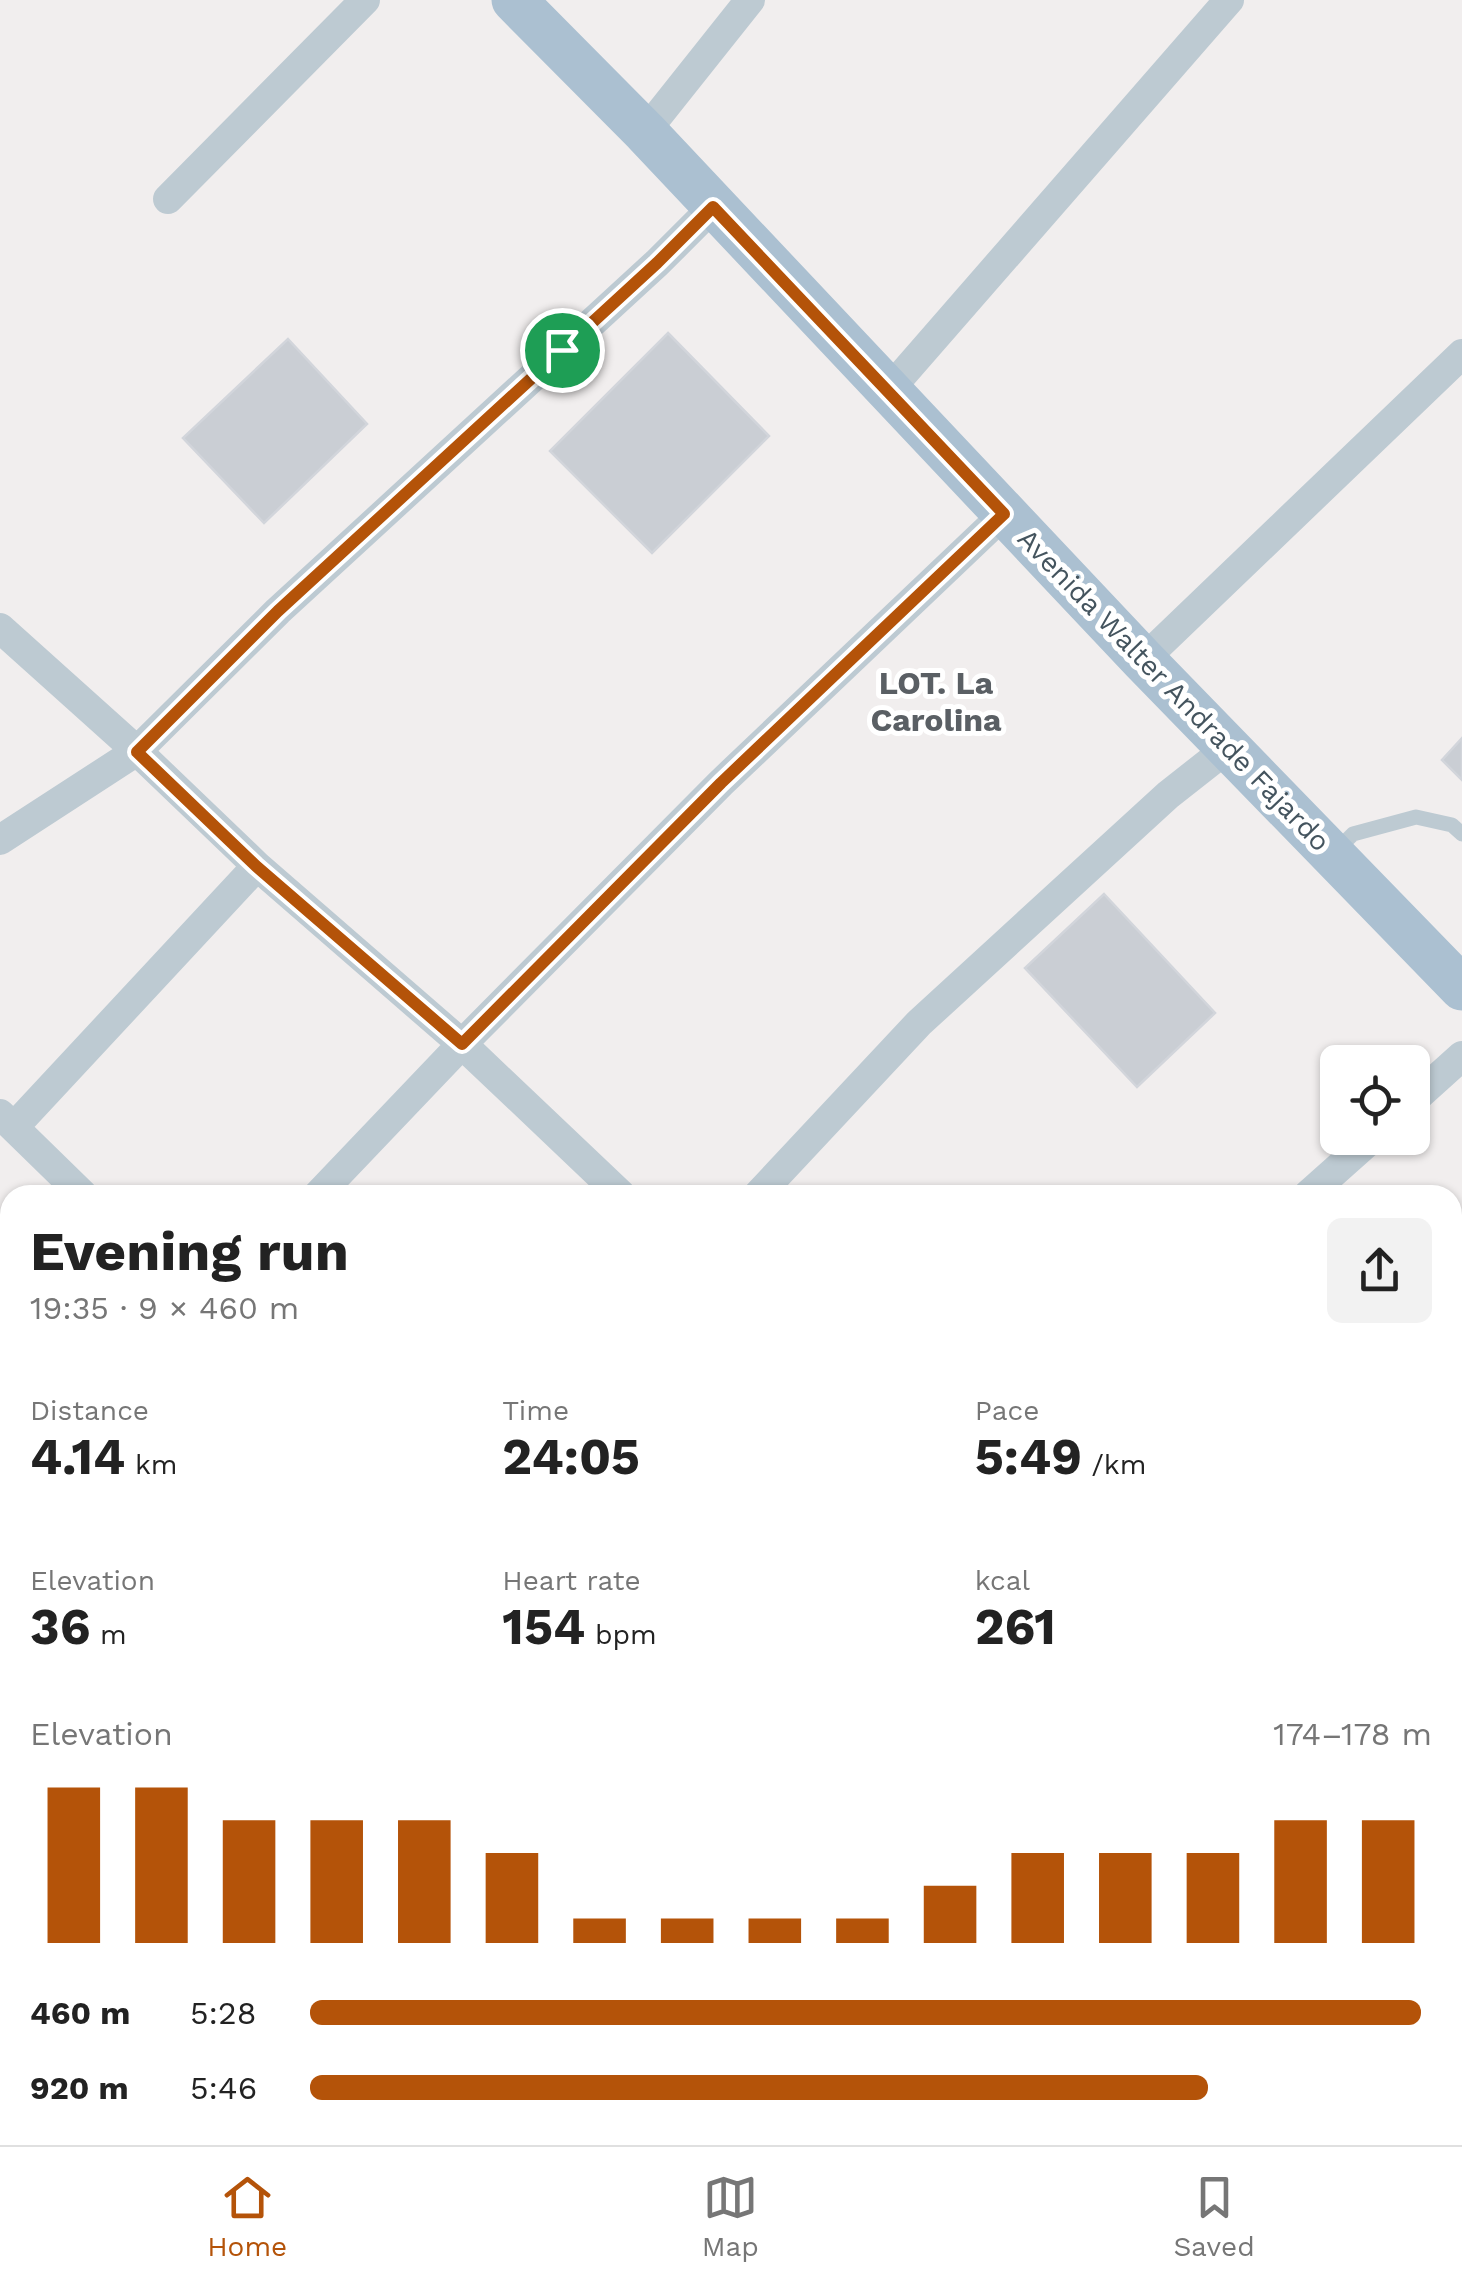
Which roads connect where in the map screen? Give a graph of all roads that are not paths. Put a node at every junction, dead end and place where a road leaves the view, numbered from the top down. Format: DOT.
graph roads {
  1 [pos="365,0"];
  2 [pos="514,0"];
  3 [pos="750,0"];
  4 [pos="1229,0"];
  5 [pos="645,132"];
  6 [pos="168,198"];
  7 [pos="713,207"];
  8 [pos="1462,354"];
  9 [pos="889,390"];
  10 [pos="1004,514"];
  11 [pos="0,628"];
  12 [pos="1143,660"];
  13 [pos="1230,747"];
  14 [pos="137,752"];
  15 [pos="1462,834"];
  16 [pos="0,840"];
  17 [pos="1333,854"];
  18 [pos="256,866"];
  19 [pos="1462,988"];
  20 [pos="462,1044"];
  21 [pos="1462,1056"];
  22 [pos="1430,1084"];
  23 [pos="7,1121"];
  24 [pos="1353,1155"];
  25 [pos="74,1185"];
  26 [pos="328,1185"];
  27 [pos="610,1185"];
  28 [pos="767,1185"];
  29 [pos="1319,1185"];
  1 -- 6 [label="street"];
  2 -- 5 [label="main road, Avenida Walter Andrade Fajardo"];
  3 -- 5 [label="street"];
  4 -- 9 [label="street"];
  5 -- 7 [label="main road, Avenida Walter Andrade Fajardo"];
  7 -- 9 [label="main road, Avenida Walter Andrade Fajardo"];
  7 -- 14 [label="street"];
  8 -- 12 [label="street"];
  9 -- 10 [label="main road, Avenida Walter Andrade Fajardo"];
  10 -- 12 [label="main road, Avenida Walter Andrade Fajardo"];
  10 -- 20 [label="street"];
  11 -- 14 [label="street"];
  12 -- 13 [label="main road, Avenida Walter Andrade Fajardo"];
  13 -- 17 [label="main road, Avenida Walter Andrade Fajardo"];
  13 -- 28 [label="street"];
  14 -- 16 [label="street"];
  14 -- 18 [label="street"];
  15 -- 17 [label="lane"];
  17 -- 19 [label="main road, Avenida Walter Andrade Fajardo"];
  18 -- 20 [label="street"];
  18 -- 23 [label="street"];
  20 -- 26 [label="street"];
  20 -- 27 [label="street"];
  21 -- 22 [label="street"];
  23 -- 25 [label="street"];
  24 -- 29 [label="street"];
}
